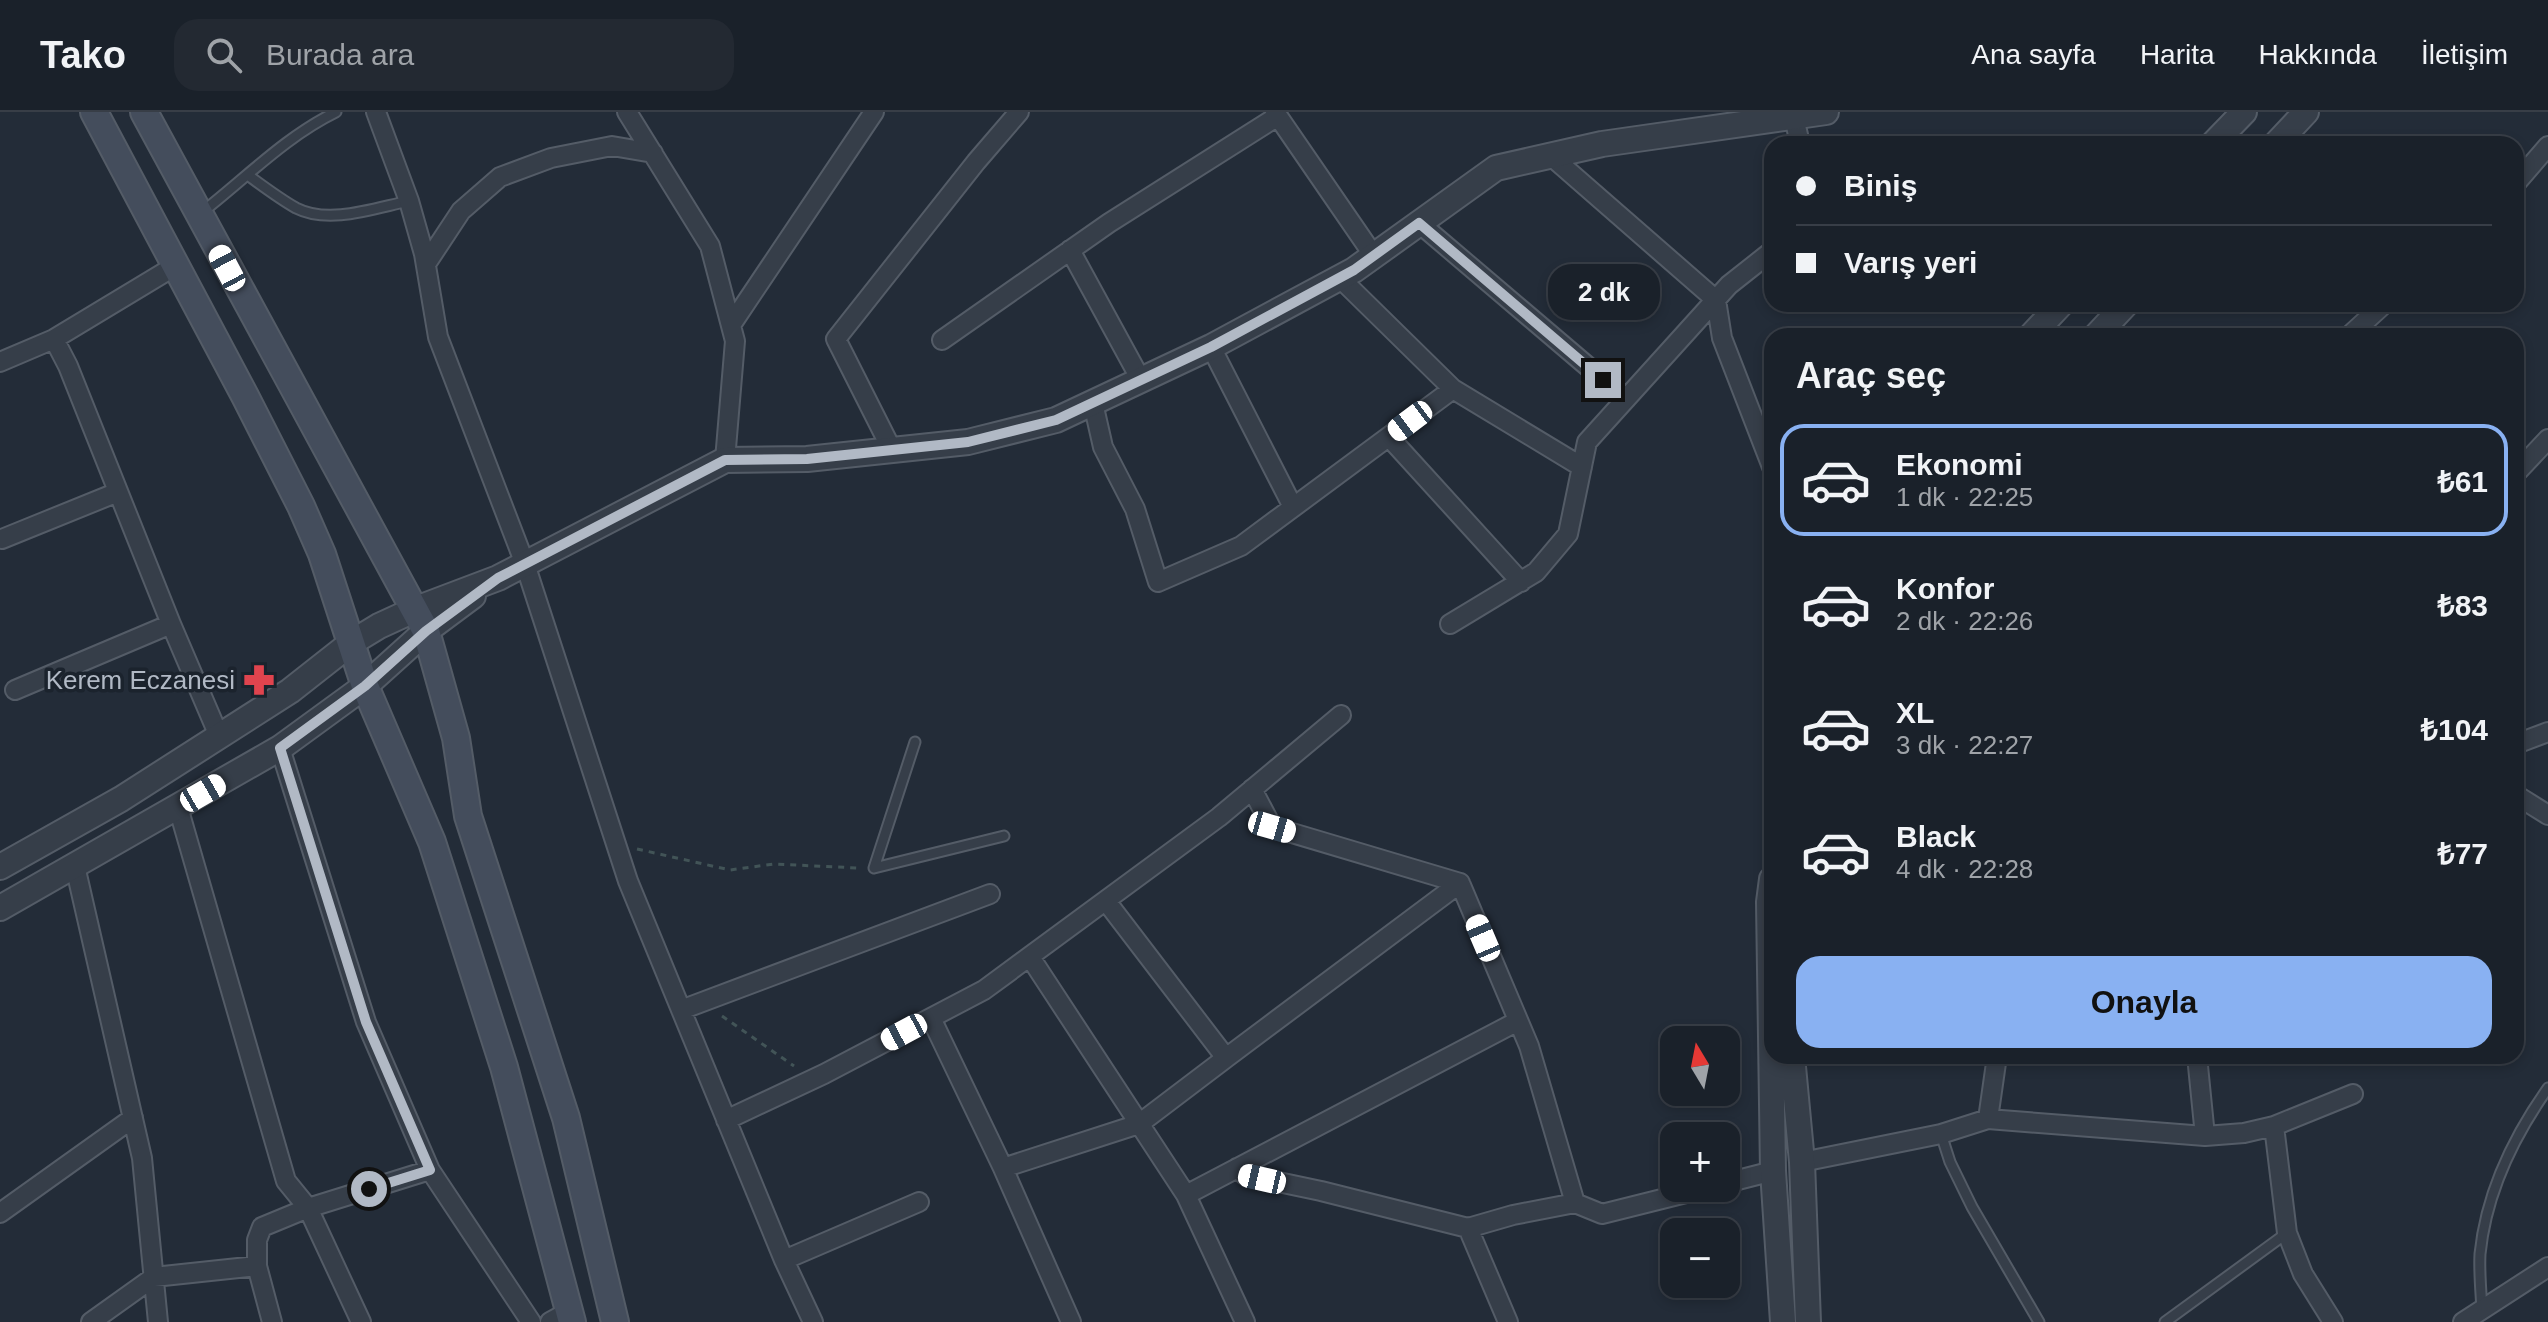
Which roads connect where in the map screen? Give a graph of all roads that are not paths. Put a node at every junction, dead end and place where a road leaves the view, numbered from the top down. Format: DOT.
graph roads {
  1 [pos="94,112"];
  2 [pos="144,112"];
  3 [pos="336,112"];
  4 [pos="376,112"];
  5 [pos="627,112"];
  6 [pos="874,112"];
  7 [pos="1019,112"];
  8 [pos="1826,112"];
  9 [pos="2244,112"];
  10 [pos="2306,112"];
  11 [pos="1276,113"];
  12 [pos="1760,117"];
  13 [pos="1794,117"];
  14 [pos="1798,136"];
  15 [pos="2221,136"];
  16 [pos="2284,136"];
  17 [pos="2548,146"];
  18 [pos="653,153"];
  19 [pos="1551,156"];
  20 [pos="2524,174"];
  21 [pos="249,176"];
  22 [pos="409,201"];
  23 [pos="198,215"];
  24 [pos="1419,223"];
  25 [pos="1070,250"];
  26 [pos="1374,256"];
  27 [pos="1764,257"];
  28 [pos="426,264"];
  29 [pos="175,266"];
  30 [pos="1340,278"];
  31 [pos="1716,300"];
  32 [pos="2049,312"];
  33 [pos="2118,312"];
  34 [pos="2375,312"];
  35 [pos="731,325"];
  36 [pos="2037,328"];
  37 [pos="2104,328"];
  38 [pos="2358,328"];
  39 [pos="54,339"];
  40 [pos="942,340"];
  41 [pos="1211,347"];
  42 [pos="0,362"];
  43 [pos="1141,380"];
  44 [pos="1453,389"];
  45 [pos="1626,399"];
  46 [pos="1093,403"];
  47 [pos="1389,437"];
  48 [pos="2548,439"];
  49 [pos="1764,446"];
  50 [pos="892,450"];
  51 [pos="725,460"];
  52 [pos="2524,464"];
  53 [pos="1582,467"];
  54 [pos="118,492"];
  55 [pos="1293,507"];
  56 [pos="2,539"];
  57 [pos="525,564"];
  58 [pos="1521,582"];
  59 [pos="421,620"];
  60 [pos="171,624"];
  61 [pos="1450,624"];
  62 [pos="351,643"];
  63 [pos="365,686"];
  64 [pos="15,690"];
  65 [pos="1341,715"];
  66 [pos="2548,732"];
  67 [pos="219,736"];
  68 [pos="2524,741"];
  69 [pos="915,742"];
  70 [pos="280,748"];
  71 [pos="1252,789"];
  72 [pos="2524,800"];
  73 [pos="178,807"];
  74 [pos="2548,815"];
  75 [pos="1004,836"];
  76 [pos="75,866"];
  77 [pos="0,867"];
  78 [pos="1460,883"];
  79 [pos="990,894"];
  80 [pos="1106,901"];
  81 [pos="0,908"];
  82 [pos="1030,957"];
  83 [pos="681,1010"];
  84 [pos="931,1018"];
  85 [pos="1518,1021"];
  86 [pos="1226,1058"];
  87 [pos="1771,1064"];
  88 [pos="1793,1064"];
  89 [pos="1996,1064"];
  90 [pos="2198,1064"];
  91 [pos="2548,1088"];
  92 [pos="2353,1094"];
  93 [pos="133,1118"];
  94 [pos="1988,1119"];
  95 [pos="726,1120"];
  96 [pos="1139,1124"];
  97 [pos="2274,1126"];
  98 [pos="1941,1134"];
  99 [pos="2205,1136"];
  100 [pos="1802,1162"];
  101 [pos="1003,1168"];
  102 [pos="1237,1168"];
  103 [pos="430,1170"];
  104 [pos="1773,1171"];
  105 [pos="1740,1179"];
  106 [pos="1186,1195"];
  107 [pos="1660,1200"];
  108 [pos="919,1202"];
  109 [pos="1575,1203"];
  110 [pos="308,1208"];
  111 [pos="0,1213"];
  112 [pos="1468,1228"];
  113 [pos="2287,1233"];
  114 [pos="784,1260"];
  115 [pos="257,1266"];
  116 [pos="2548,1267"];
  117 [pos="154,1277"];
  118 [pos="2482,1310"];
  119 [pos="564,1318"];
  120 [pos="91,1322"];
  121 [pos="158,1322"];
  122 [pos="272,1322"];
  123 [pos="361,1322"];
  124 [pos="531,1322"];
  125 [pos="615,1322"];
  126 [pos="813,1322"];
  127 [pos="1071,1322"];
  128 [pos="1245,1322"];
  129 [pos="1508,1322"];
  130 [pos="1783,1322"];
  131 [pos="1808,1322"];
  132 [pos="2039,1322"];
  133 [pos="2165,1322"];
  134 [pos="2333,1322"];
  135 [pos="2463,1322"];
  1 -- 29 [label="main road"];
  2 -- 23 [label="main road"];
  3 -- 21 [label="lane"];
  4 -- 22 [label="street"];
  5 -- 18 [label="street"];
  6 -- 35 [label="street"];
  7 -- 50 [label="street"];
  8 -- 13 [label="street"];
  9 -- 15 [label="street"];
  10 -- 16 [label="street"];
  11 -- 25 [label="street"];
  11 -- 26 [label="street"];
  12 -- 13 [label="street"];
  12 -- 19 [label="street"];
  13 -- 14 [label="street"];
  17 -- 20 [label="street"];
  18 -- 28 [label="street"];
  18 -- 35 [label="street"];
  19 -- 24 [label="street"];
  19 -- 31 [label="street"];
  21 -- 22 [label="lane"];
  21 -- 23 [label="lane"];
  22 -- 28 [label="street"];
  23 -- 59 [label="main road"];
  24 -- 26 [label="street"];
  24 -- 45 [label="street"];
  25 -- 40 [label="street"];
  25 -- 43 [label="street"];
  26 -- 30 [label="street"];
  27 -- 31 [label="street"];
  28 -- 57 [label="street"];
  29 -- 39 [label="street"];
  29 -- 62 [label="main road"];
  30 -- 41 [label="street"];
  30 -- 44 [label="street"];
  31 -- 45 [label="street"];
  31 -- 49 [label="street"];
  32 -- 36 [label="street"];
  33 -- 37 [label="street"];
  34 -- 38 [label="street"];
  35 -- 51 [label="street"];
  39 -- 42 [label="street"];
  39 -- 54 [label="street"];
  41 -- 43 [label="street"];
  41 -- 55 [label="street"];
  43 -- 46 [label="street"];
  44 -- 47 [label="street"];
  44 -- 53 [label="street"];
  45 -- 53 [label="street"];
  46 -- 50 [label="street"];
  46 -- 55 [label="street"];
  47 -- 55 [label="street"];
  47 -- 58 [label="street"];
  48 -- 52 [label="street"];
  50 -- 51 [label="street"];
  51 -- 57 [label="street"];
  53 -- 58 [label="street"];
  54 -- 56 [label="street"];
  54 -- 60 [label="street"];
  57 -- 59 [label="street"];
  57 -- 83 [label="street"];
  58 -- 61 [label="street"];
  59 -- 62 [label="street"];
  59 -- 63 [label="street"];
  59 -- 125 [label="main road"];
  60 -- 64 [label="street"];
  60 -- 67 [label="street"];
  62 -- 63 [label="main road"];
  62 -- 67 [label="street"];
  63 -- 70 [label="street"];
  63 -- 119 [label="main road"];
  65 -- 71 [label="street"];
  66 -- 68 [label="street"];
  67 -- 77 [label="street"];
  69 -- 75 [label="lane"];
  70 -- 73 [label="street"];
  70 -- 103 [label="street"];
  71 -- 78 [label="street"];
  71 -- 80 [label="street"];
  72 -- 74 [label="street"];
  73 -- 76 [label="street"];
  73 -- 110 [label="street"];
  76 -- 81 [label="street"];
  76 -- 93 [label="street"];
  78 -- 85 [label="street"];
  78 -- 86 [label="street"];
  79 -- 83 [label="street"];
  80 -- 82 [label="street"];
  80 -- 86 [label="street"];
  82 -- 84 [label="street"];
  82 -- 96 [label="street"];
  83 -- 95 [label="street"];
  84 -- 95 [label="street"];
  84 -- 101 [label="street"];
  85 -- 102 [label="street"];
  85 -- 109 [label="street"];
  86 -- 96 [label="street"];
  87 -- 104 [label="street"];
  88 -- 100 [label="street"];
  89 -- 94 [label="street"];
  90 -- 99 [label="street"];
  91 -- 118 [label="lane"];
  92 -- 97 [label="street"];
  93 -- 111 [label="street"];
  93 -- 117 [label="street"];
  94 -- 98 [label="street"];
  94 -- 99 [label="street"];
  95 -- 114 [label="street"];
  96 -- 101 [label="street"];
  96 -- 106 [label="street"];
  97 -- 99 [label="street"];
  97 -- 113 [label="street"];
  98 -- 100 [label="street"];
  98 -- 132 [label="lane"];
  100 -- 131 [label="street"];
  101 -- 127 [label="street"];
  102 -- 106 [label="street"];
  102 -- 112 [label="street"];
  103 -- 110 [label="street"];
  103 -- 124 [label="street"];
  104 -- 105 [label="street"];
  104 -- 130 [label="street"];
  106 -- 128 [label="street"];
  107 -- 109 [label="street"];
  108 -- 114 [label="street"];
  109 -- 112 [label="street"];
  110 -- 115 [label="street"];
  110 -- 123 [label="street"];
  112 -- 129 [label="street"];
  113 -- 133 [label="lane"];
  113 -- 134 [label="street"];
  114 -- 126 [label="street"];
  115 -- 117 [label="street"];
  115 -- 122 [label="street"];
  116 -- 118 [label="street"];
  117 -- 120 [label="street"];
  117 -- 121 [label="street"];
  118 -- 135 [label="street"];
}
